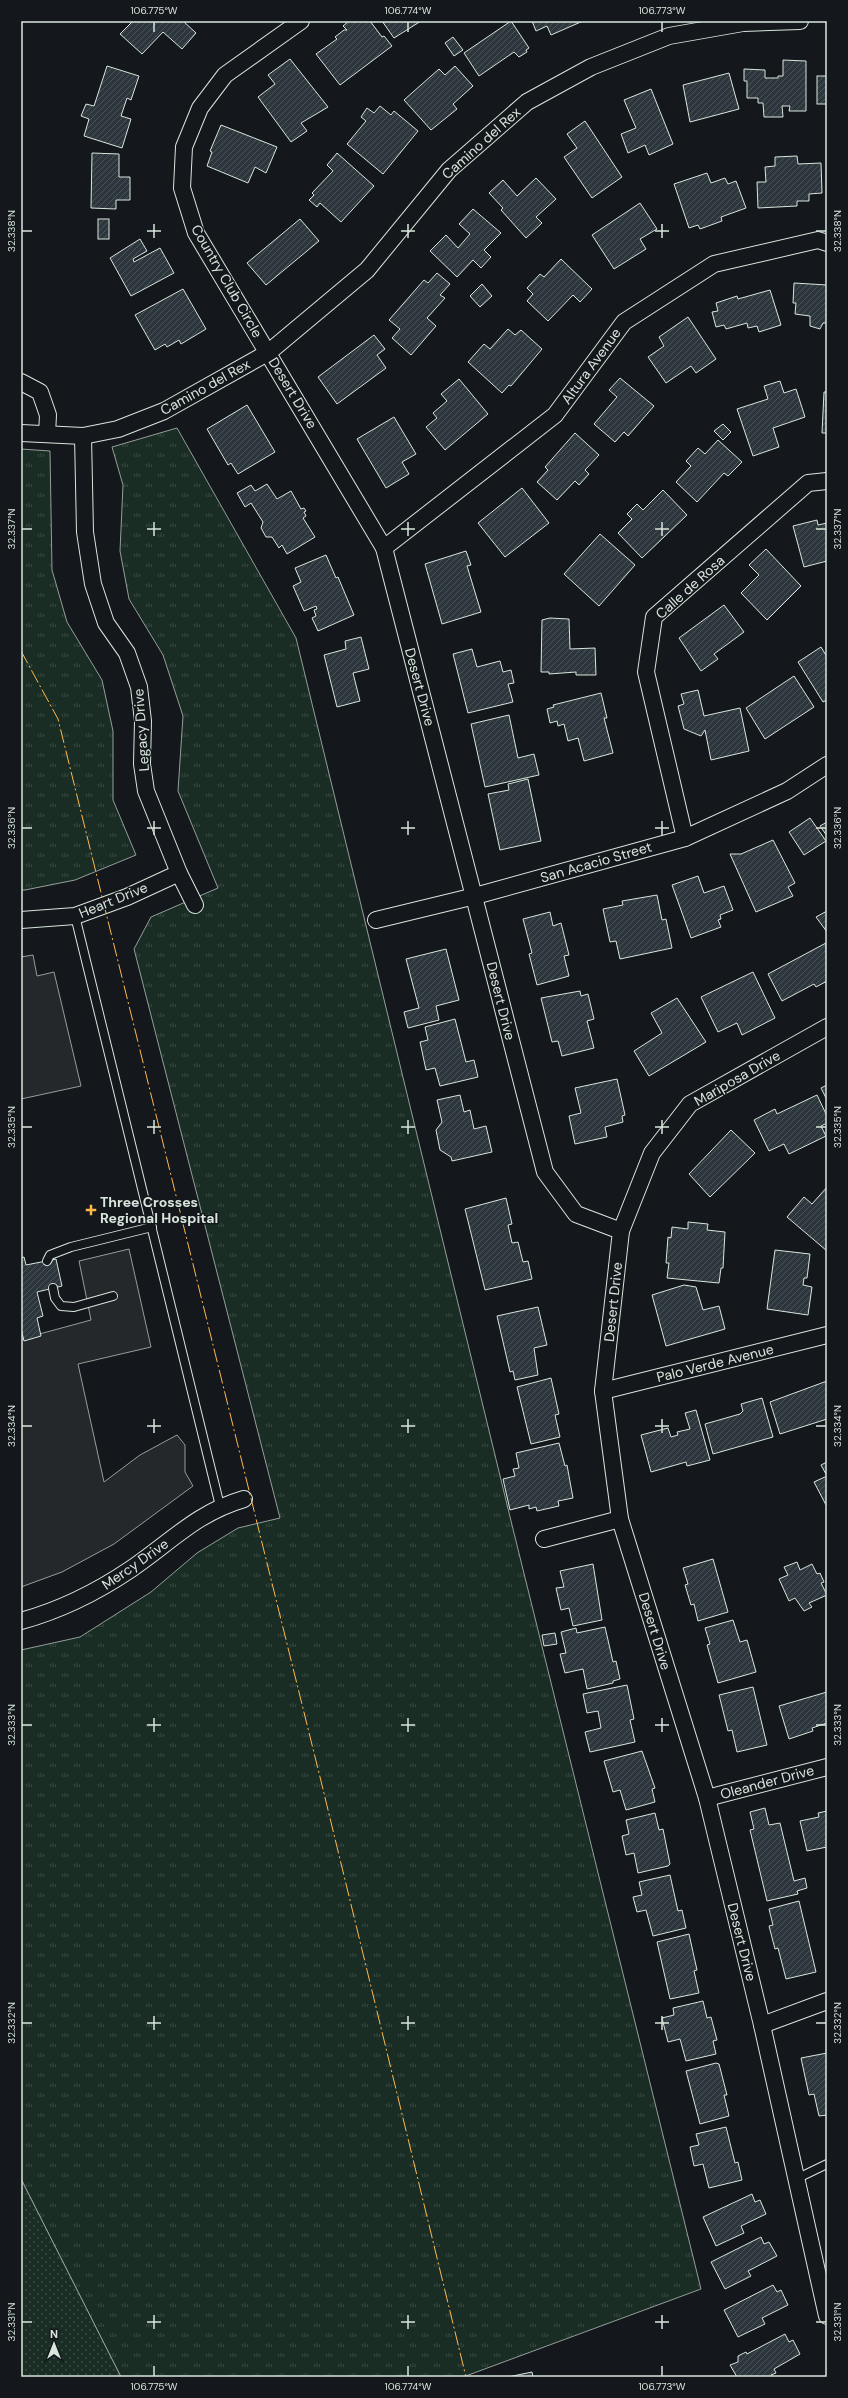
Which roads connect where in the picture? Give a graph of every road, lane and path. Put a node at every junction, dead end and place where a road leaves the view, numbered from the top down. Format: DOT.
graph roads {
  1 [pos="301,21"];
  2 [pos="800,21"];
  3 [pos="827,243"];
  4 [pos="269,352"];
  5 [pos="21,382"];
  6 [pos="21,433"];
  7 [pos="47,434"];
  8 [pos="83,436"];
  9 [pos="827,482"];
  10 [pos="384,548"];
  11 [pos="827,765"];
  12 [pos="684,838"];
  13 [pos="179,873"];
  14 [pos="475,896"];
  15 [pos="195,905"];
  16 [pos="75,916"];
  17 [pos="21,920"];
  18 [pos="376,920"];
  19 [pos="827,1027"];
  20 [pos="152,1227"];
  21 [pos="621,1231"];
  22 [pos="47,1260"];
  23 [pos="53,1288"];
  24 [pos="113,1296"];
  25 [pos="827,1335"];
  26 [pos="603,1391"];
  27 [pos="244,1499"];
  28 [pos="220,1506"];
  29 [pos="620,1519"];
  30 [pos="544,1539"];
  31 [pos="21,1621"];
  32 [pos="827,1767"];
  33 [pos="707,1798"];
  34 [pos="827,2001"];
  35 [pos="762,2026"];
  36 [pos="827,2164"];
  37 [pos="796,2179"];
  38 [pos="827,2316"];
  1 -- 4 [label="street, Country Club Circle"];
  2 -- 4 [label="street, Camino del Rex"];
  3 -- 10 [label="street, Altura Avenue"];
  4 -- 8 [label="street, Camino del Rex"];
  4 -- 10 [label="street, Desert Drive"];
  5 -- 7 [label="street"];
  6 -- 7 [label="street, Camino del Rex"];
  7 -- 8 [label="street, Camino del Rex"];
  8 -- 13 [label="street, Legacy Drive"];
  9 -- 12 [label="street, Calle de Rosa"];
  10 -- 14 [label="street, Desert Drive"];
  11 -- 12 [label="street, San Acacio Street"];
  12 -- 14 [label="street, San Acacio Street"];
  13 -- 15 [label="street, Legacy Drive"];
  13 -- 16 [label="street, Heart Drive"];
  14 -- 18 [label="street, San Acacio Street"];
  14 -- 21 [label="street, Desert Drive"];
  16 -- 17 [label="street, Heart Drive"];
  16 -- 20 [label="lane"];
  19 -- 21 [label="street, Mariposa Drive"];
  20 -- 22 [label="lane"];
  20 -- 28 [label="lane"];
  21 -- 26 [label="street, Desert Drive"];
  23 -- 24 [label="lane"];
  25 -- 26 [label="street, Palo Verde Avenue"];
  26 -- 29 [label="street, Desert Drive"];
  27 -- 28 [label="street, Mercy Drive"];
  28 -- 31 [label="street, Mercy Drive"];
  29 -- 30 [label="street"];
  29 -- 33 [label="street, Desert Drive"];
  32 -- 33 [label="street, Oleander Drive"];
  33 -- 35 [label="street, Desert Drive"];
  34 -- 35 [label="street"];
  35 -- 37 [label="street, Desert Drive"];
  36 -- 37 [label="lane"];
  37 -- 38 [label="street, Desert Drive"];
}
